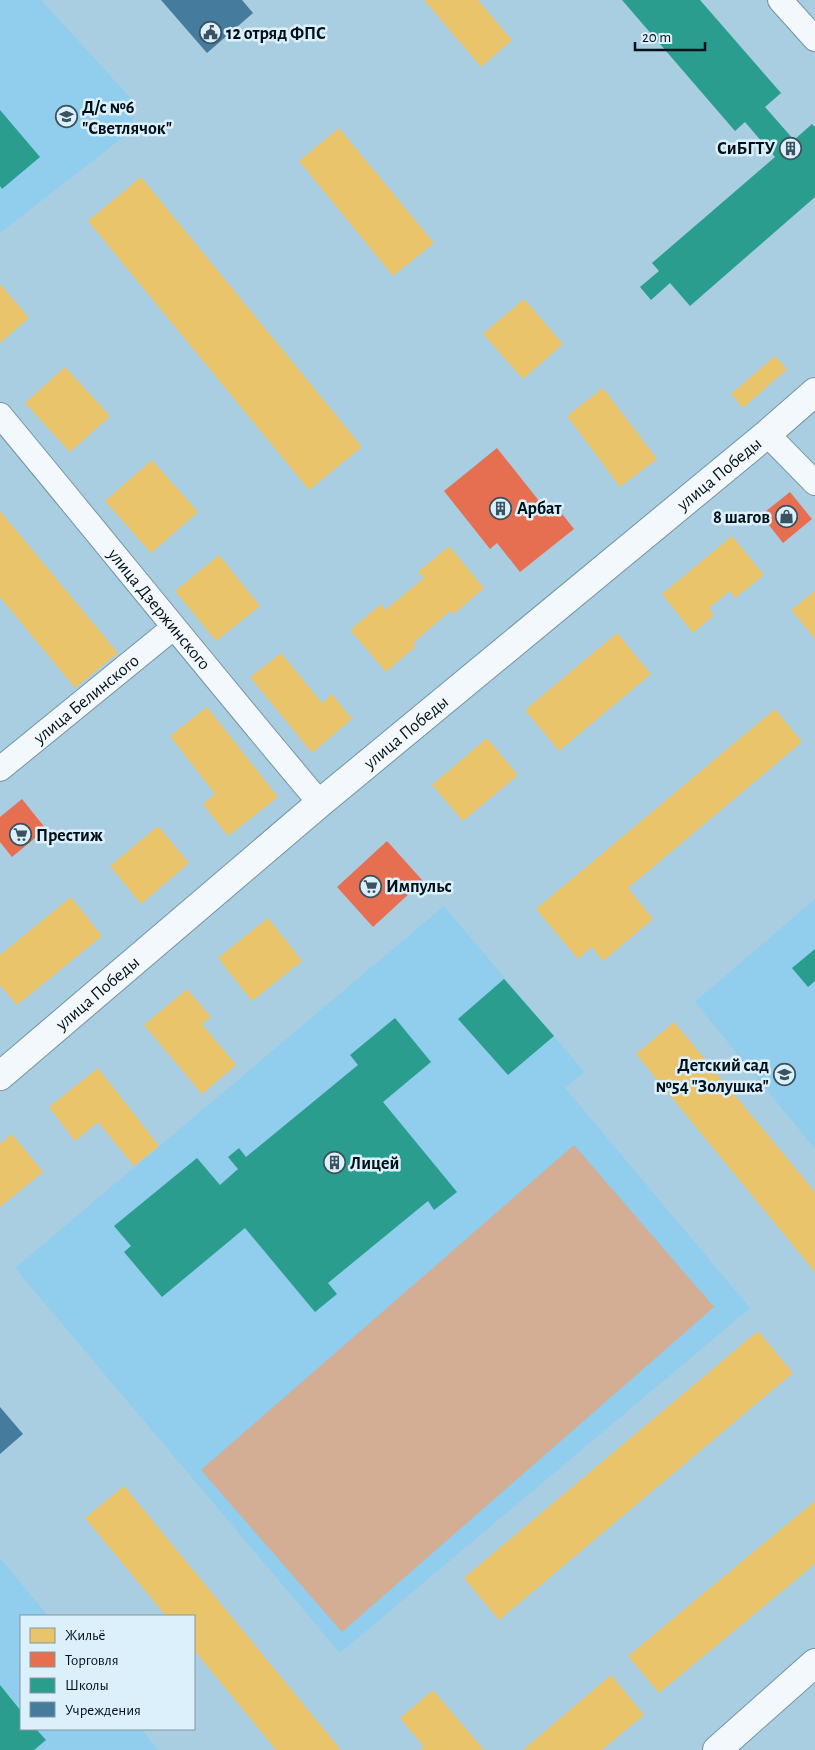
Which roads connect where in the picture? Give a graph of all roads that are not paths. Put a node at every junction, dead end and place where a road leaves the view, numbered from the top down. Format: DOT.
graph roads {
  1 [pos="780,0"];
  2 [pos="815,39"];
  3 [pos="815,392"];
  4 [pos="0,415"];
  5 [pos="767,434"];
  6 [pos="815,483"];
  7 [pos="174,628"];
  8 [pos="0,770"];
  9 [pos="320,803"];
  10 [pos="0,1076"];
  11 [pos="815,1662"];
  12 [pos="717,1750"];
  1 -- 2 [label="street"];
  3 -- 5 [label="street, улица Победы"];
  4 -- 7 [label="street, улица Дзержинского"];
  5 -- 6 [label="street"];
  5 -- 9 [label="street, улица Победы"];
  7 -- 8 [label="street, улица Белинского"];
  7 -- 9 [label="street, улица Дзержинского"];
  9 -- 10 [label="street, улица Победы"];
  11 -- 12 [label="street"];
}
